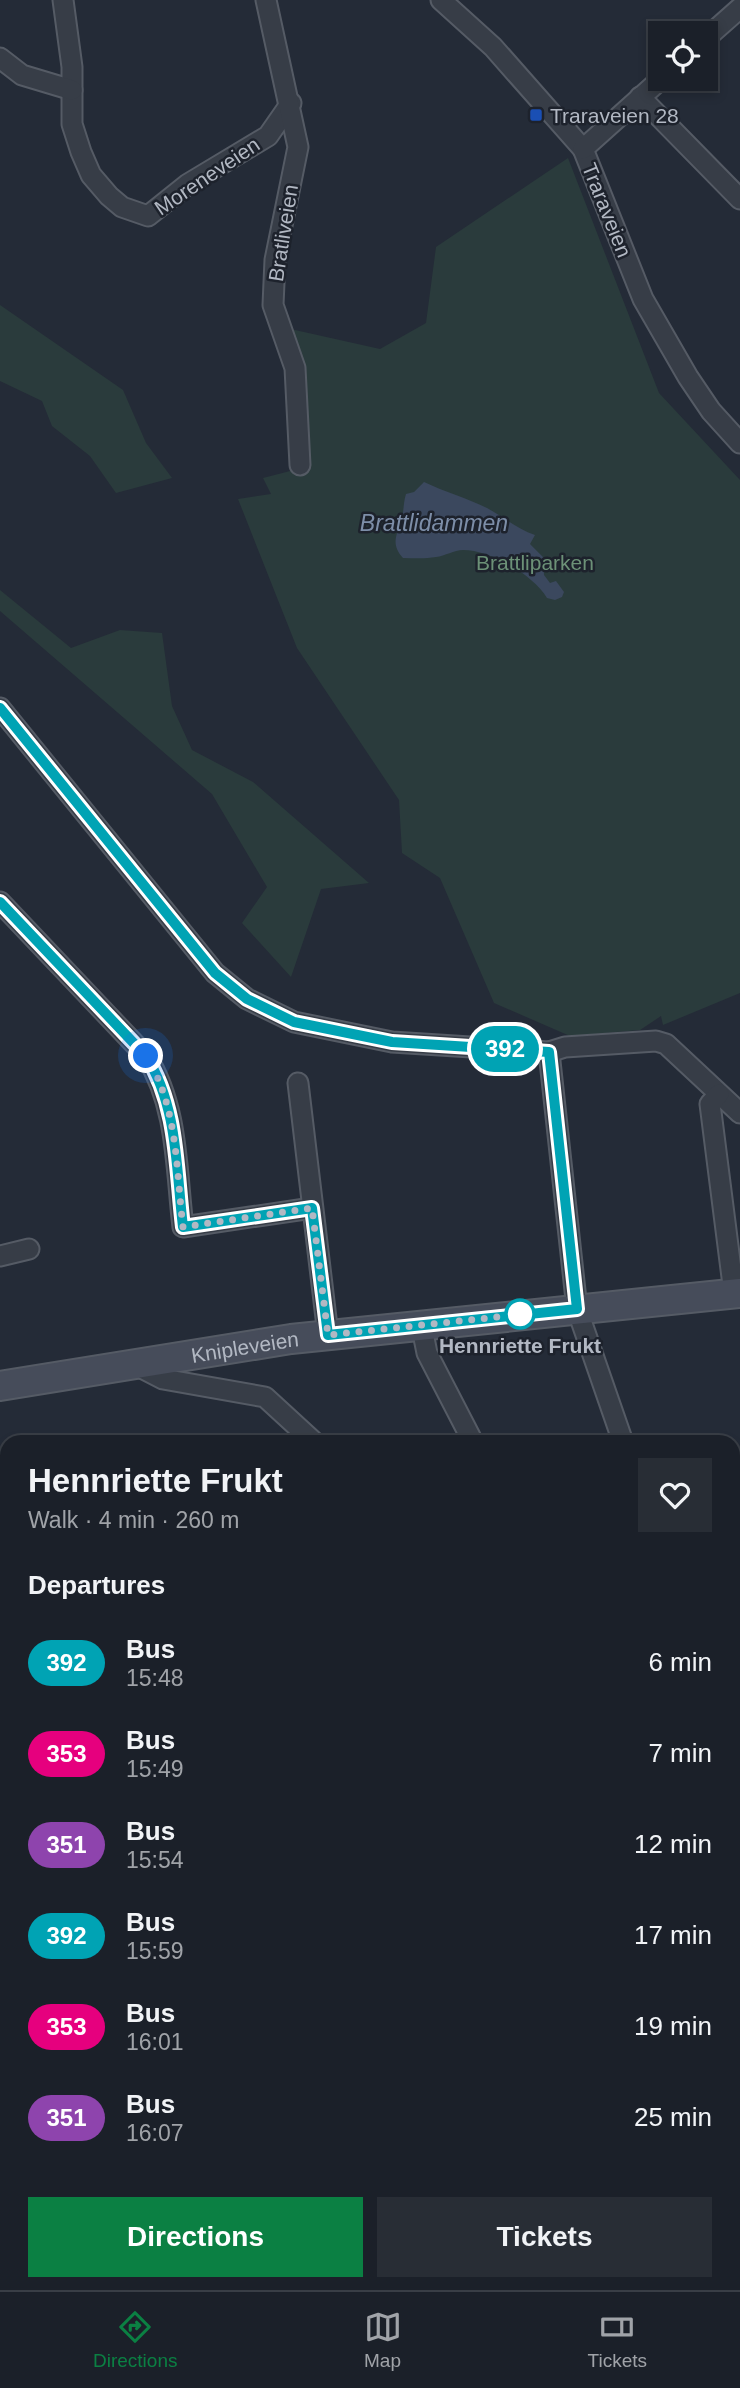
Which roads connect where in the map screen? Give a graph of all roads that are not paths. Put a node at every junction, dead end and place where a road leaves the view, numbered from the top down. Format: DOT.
graph roads {
  1 [pos="64,0"];
  2 [pos="266,0"];
  3 [pos="441,0"];
  4 [pos="740,8"];
  5 [pos="718,27"];
  6 [pos="0,58"];
  7 [pos="72,90"];
  8 [pos="648,90"];
  9 [pos="640,97"];
  10 [pos="291,103"];
  11 [pos="583,149"];
  12 [pos="740,198"];
  13 [pos="740,443"];
  14 [pos="300,466"];
  15 [pos="0,708"];
  16 [pos="0,902"];
  17 [pos="549,1052"];
  18 [pos="298,1083"];
  19 [pos="719,1094"];
  20 [pos="740,1113"];
  21 [pos="312,1208"];
  22 [pos="29,1249"];
  23 [pos="0,1256"];
  24 [pos="737,1293"];
  25 [pos="577,1309"];
  26 [pos="421,1323"];
  27 [pos="328,1335"];
  28 [pos="132,1362"];
  29 [pos="0,1386"];
  30 [pos="306,1435"];
  31 [pos="469,1435"];
  32 [pos="621,1435"];
  1 -- 7 [label="street, Moreneveien"];
  2 -- 10 [label="street, Bratliveien"];
  3 -- 11 [label="street, Traraveien"];
  4 -- 5 [label="street"];
  6 -- 7 [label="street"];
  7 -- 10 [label="street, Moreneveien"];
  8 -- 9 [label="street"];
  9 -- 11 [label="street"];
  9 -- 12 [label="street"];
  10 -- 14 [label="street, Bratliveien"];
  11 -- 13 [label="street, Traraveien"];
  15 -- 17 [label="street"];
  16 -- 21 [label="street"];
  17 -- 19 [label="street"];
  17 -- 25 [label="street"];
  18 -- 21 [label="street"];
  19 -- 20 [label="street"];
  19 -- 24 [label="street"];
  21 -- 27 [label="street"];
  22 -- 23 [label="street"];
  24 -- 25 [label="street, Knipleveien"];
  25 -- 26 [label="street, Knipleveien"];
  25 -- 32 [label="street"];
  26 -- 27 [label="street, Knipleveien"];
  26 -- 31 [label="street"];
  27 -- 28 [label="street, Knipleveien"];
  28 -- 29 [label="street, Knipleveien"];
  28 -- 30 [label="street"];
}
